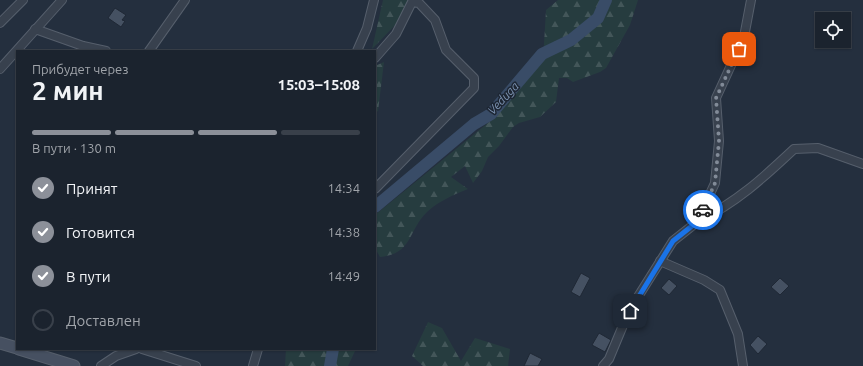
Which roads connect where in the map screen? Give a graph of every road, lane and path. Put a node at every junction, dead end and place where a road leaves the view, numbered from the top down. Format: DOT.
graph roads {
  1 [pos="23,0"];
  2 [pos="62,0"];
  3 [pos="185,0"];
  4 [pos="374,0"];
  5 [pos="751,0"];
  6 [pos="0,23"];
  7 [pos="35,28"];
  8 [pos="16,50"];
  9 [pos="16,50"];
  10 [pos="101,50"];
  11 [pos="150,50"];
  12 [pos="357,50"];
  13 [pos="376,57"];
  14 [pos="0,69"];
  15 [pos="863,164"];
  16 [pos="376,188"];
  17 [pos="697,222"];
  18 [pos="660,261"];
  19 [pos="0,343"];
  20 [pos="16,348"];
  21 [pos="21,350"];
  22 [pos="133,350"];
  23 [pos="145,350"];
  24 [pos="258,350"];
  25 [pos="74,366"];
  26 [pos="101,366"];
  27 [pos="196,366"];
  28 [pos="253,366"];
  29 [pos="603,366"];
  30 [pos="743,366"];
  1 -- 6 [label="street"];
  2 -- 7 [label="street"];
  3 -- 11 [label="street"];
  4 -- 12 [label="street"];
  5 -- 17 [label="street"];
  7 -- 9 [label="street"];
  7 -- 10 [label="street"];
  8 -- 14 [label="street"];
  13 -- 16 [label="street"];
  15 -- 17 [label="street"];
  17 -- 18 [label="street"];
  18 -- 29 [label="street"];
  18 -- 30 [label="street"];
  19 -- 20 [label="main road"];
  21 -- 25 [label="main road"];
  22 -- 26 [label="street"];
  23 -- 27 [label="street"];
  24 -- 28 [label="street"];
}
